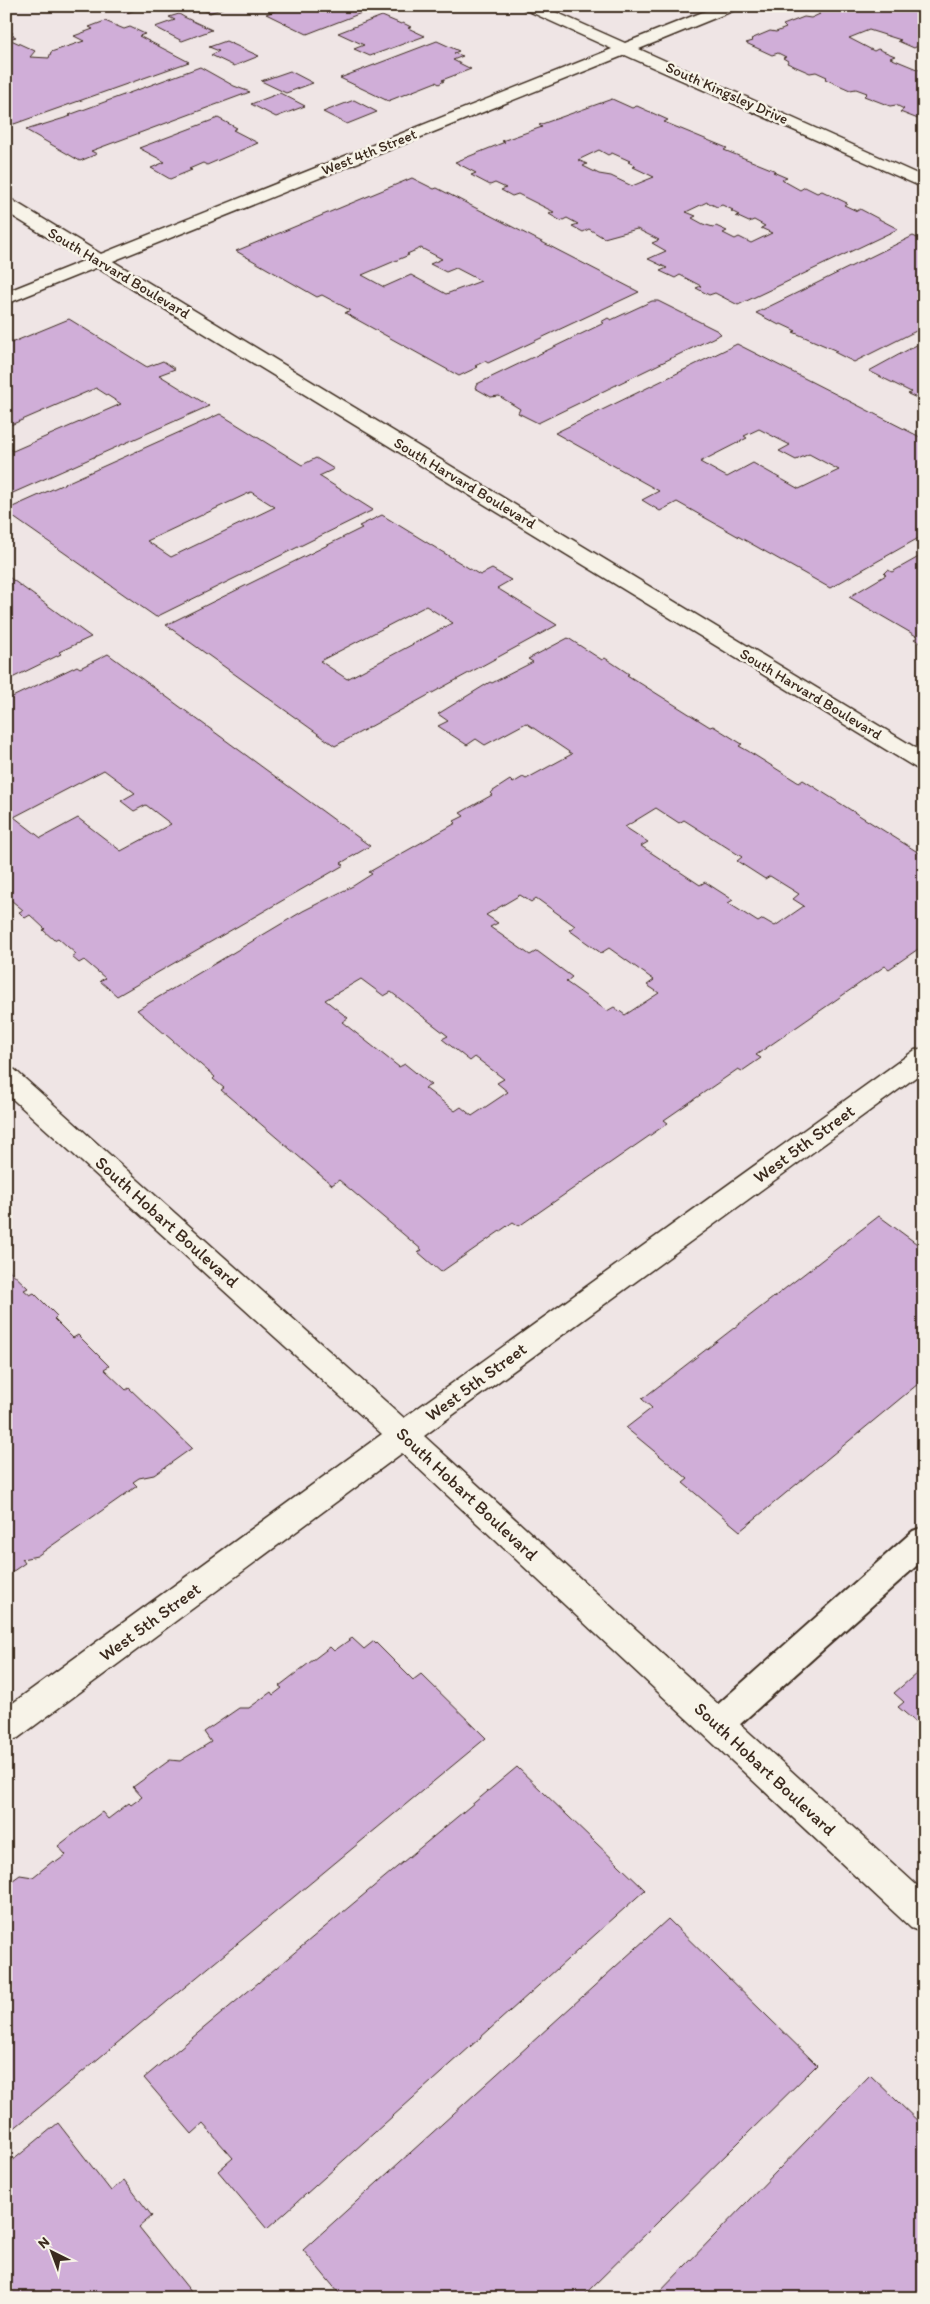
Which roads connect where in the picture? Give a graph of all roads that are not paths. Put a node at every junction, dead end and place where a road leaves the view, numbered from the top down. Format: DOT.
graph roads {
  1 [pos="529,6"];
  2 [pos="732,6"];
  3 [pos="626,49"];
  4 [pos="924,183"];
  5 [pos="6,204"];
  6 [pos="100,261"];
  7 [pos="6,299"];
  8 [pos="924,763"];
  9 [pos="924,1057"];
  10 [pos="6,1077"];
  11 [pos="403,1435"];
  12 [pos="924,1540"];
  13 [pos="717,1725"];
  14 [pos="6,1727"];
  15 [pos="924,1916"];
  1 -- 3 [label="street, South Kingsley Drive"];
  2 -- 3 [label="street, West 4th Street"];
  3 -- 4 [label="street, South Kingsley Drive"];
  3 -- 6 [label="street, West 4th Street"];
  5 -- 6 [label="street, South Harvard Boulevard"];
  6 -- 7 [label="street, West 4th Street"];
  6 -- 8 [label="street, South Harvard Boulevard"];
  9 -- 11 [label="street, West 5th Street"];
  10 -- 11 [label="street, South Hobart Boulevard"];
  11 -- 13 [label="street, South Hobart Boulevard"];
  11 -- 14 [label="street, West 5th Street"];
  12 -- 13 [label="lane"];
  13 -- 15 [label="street, South Hobart Boulevard"];
}
